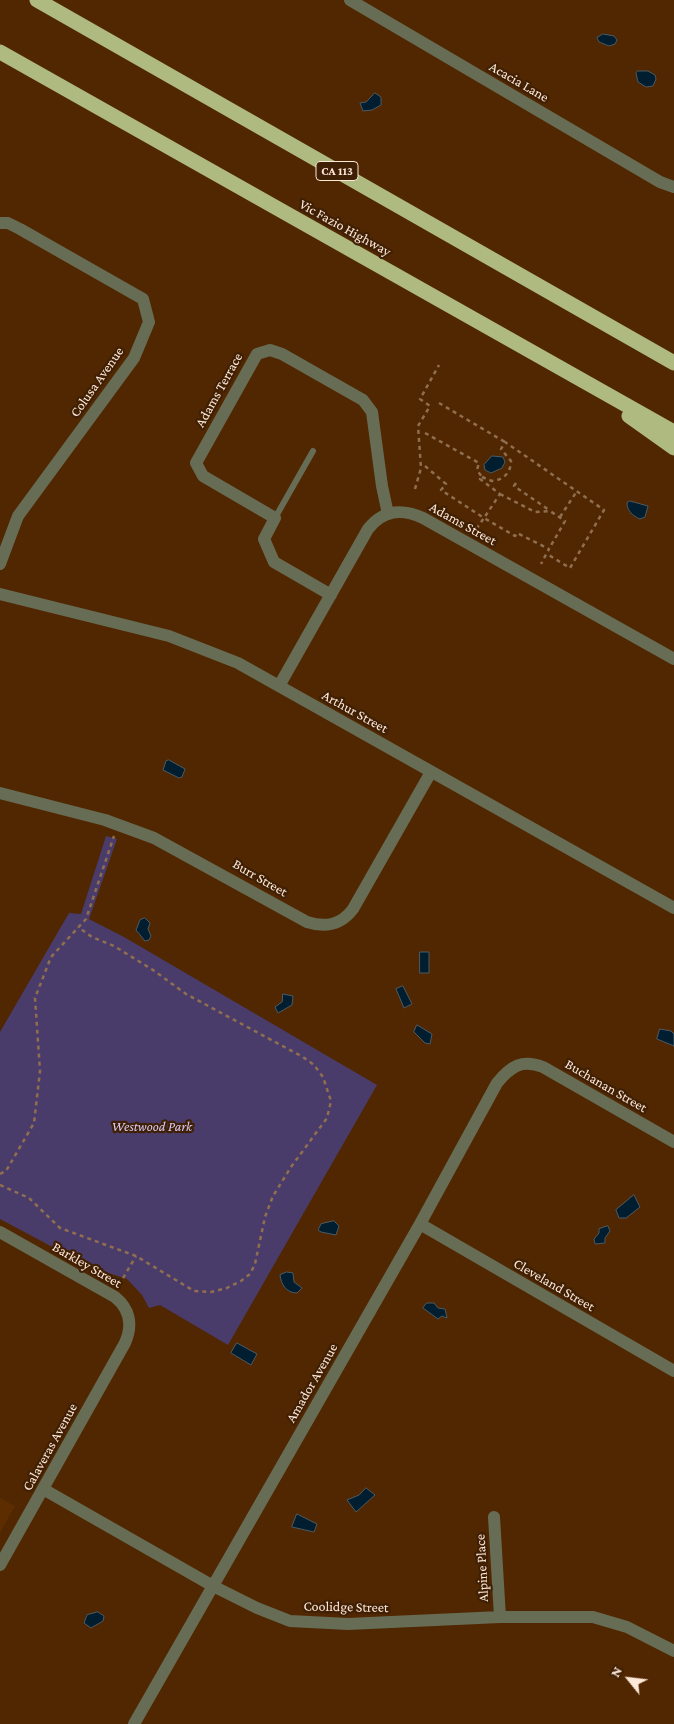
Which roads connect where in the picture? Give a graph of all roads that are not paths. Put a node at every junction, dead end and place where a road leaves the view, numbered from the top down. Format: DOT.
graph roads {
  1 [pos="37,0"];
  2 [pos="350,0"];
  3 [pos="0,52"];
  4 [pos="674,187"];
  5 [pos="0,224"];
  6 [pos="637,342"];
  7 [pos="674,359"];
  8 [pos="674,363"];
  9 [pos="578,377"];
  10 [pos="674,432"];
  11 [pos="674,448"];
  12 [pos="313,451"];
  13 [pos="388,514"];
  14 [pos="275,518"];
  15 [pos="0,564"];
  16 [pos="0,594"];
  17 [pos="331,595"];
  18 [pos="674,660"];
  19 [pos="279,686"];
  20 [pos="431,772"];
  21 [pos="0,793"];
  22 [pos="674,908"];
  23 [pos="520,1063"];
  24 [pos="674,1142"];
  25 [pos="420,1224"];
  26 [pos="0,1232"];
  27 [pos="125,1343"];
  28 [pos="674,1371"];
  29 [pos="43,1489"];
  30 [pos="494,1517"];
  31 [pos="0,1565"];
  32 [pos="213,1586"];
  33 [pos="500,1617"];
  34 [pos="674,1651"];
  35 [pos="134,1724"];
  1 -- 6 [label="highway, CA 113"];
  2 -- 4 [label="street, Acacia Lane"];
  3 -- 9 [label="highway, Vic Fazio Highway"];
  5 -- 15 [label="street, Colusa Avenue"];
  6 -- 7 [label="highway"];
  6 -- 8 [label="highway, CA 113"];
  9 -- 10 [label="highway, Vic Fazio Highway"];
  9 -- 11 [label="highway"];
  12 -- 14 [label="lane"];
  13 -- 14 [label="street, Adams Terrace"];
  13 -- 17 [label="street"];
  13 -- 18 [label="street, Adams Street"];
  14 -- 17 [label="street"];
  16 -- 19 [label="street, Arthur Street"];
  17 -- 19 [label="street"];
  19 -- 20 [label="street, Arthur Street"];
  20 -- 21 [label="street, Burr Street"];
  20 -- 22 [label="street, Arthur Street"];
  23 -- 24 [label="street, Buchanan Street"];
  23 -- 25 [label="street, Amador Avenue"];
  25 -- 28 [label="street, Cleveland Street"];
  25 -- 32 [label="street, Amador Avenue"];
  26 -- 27 [label="street, Barkley Street"];
  27 -- 29 [label="street, Calaveras Avenue"];
  29 -- 31 [label="street, Calaveras Avenue"];
  29 -- 32 [label="street, Coolidge Street"];
  30 -- 33 [label="street, Alpine Place"];
  32 -- 33 [label="street, Coolidge Street"];
  32 -- 35 [label="street, Amador Avenue"];
  33 -- 34 [label="street, Coolidge Street"];
}
